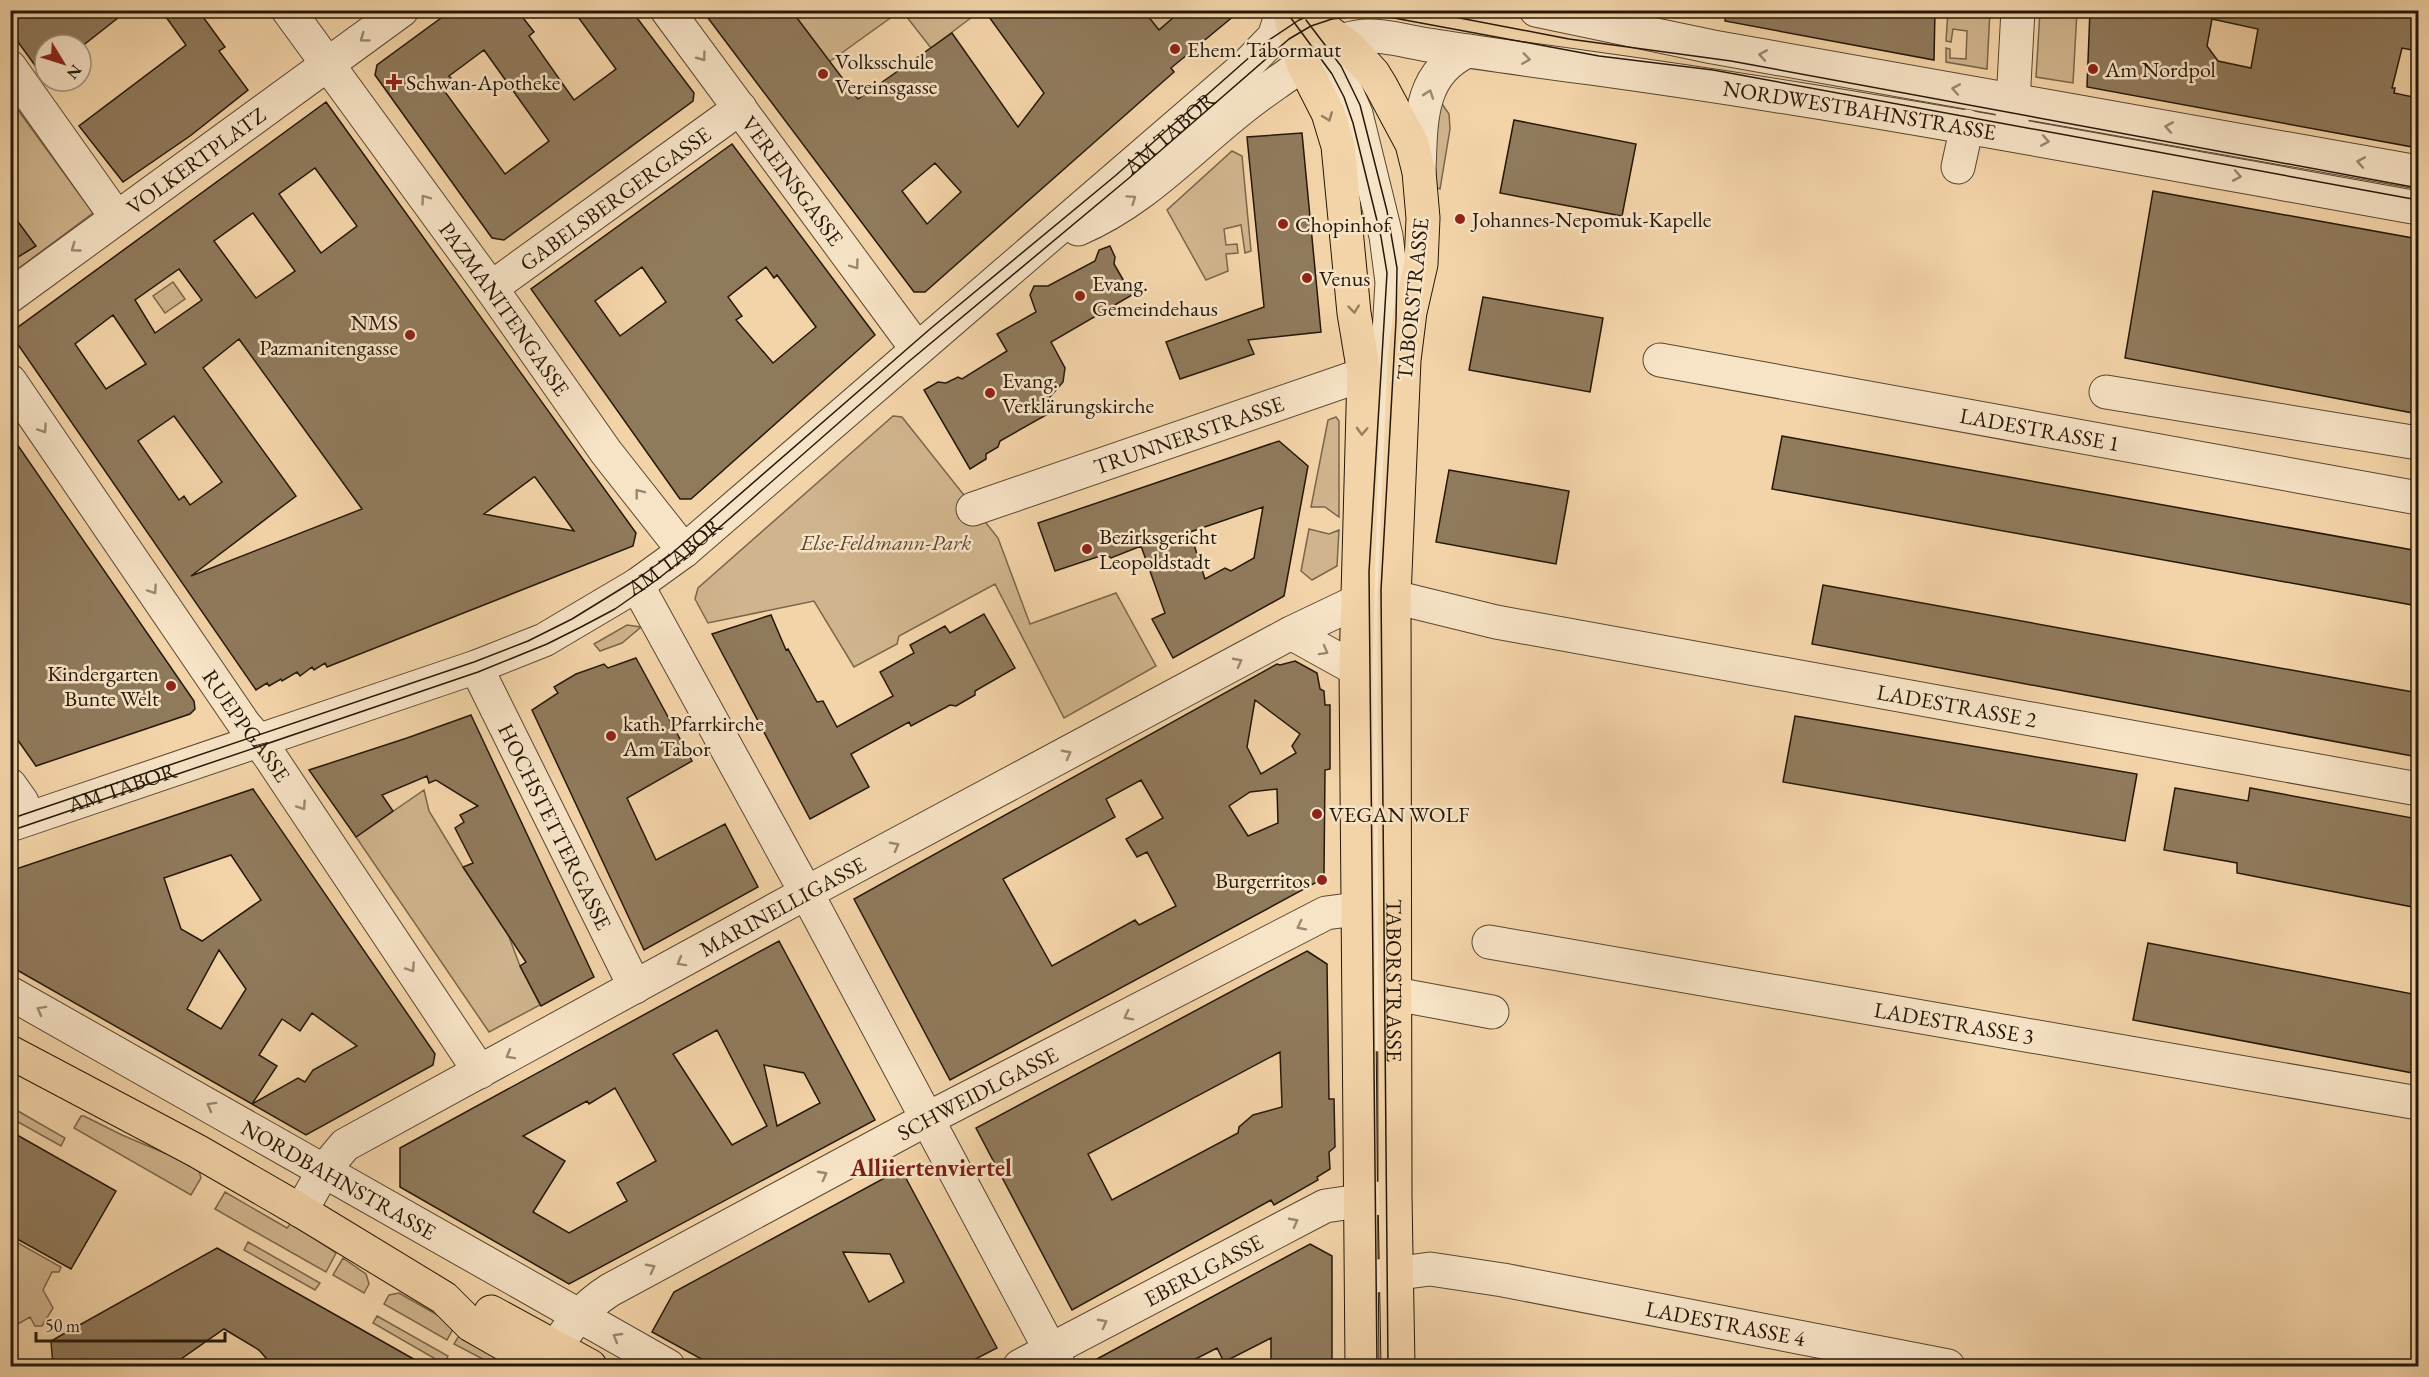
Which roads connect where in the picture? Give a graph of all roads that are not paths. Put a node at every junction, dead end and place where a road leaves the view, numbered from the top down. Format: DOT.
graph roads {
  1 [pos="288,10"];
  2 [pos="402,10"];
  3 [pos="667,10"];
  4 [pos="1283,10"];
  5 [pos="1291,10"];
  6 [pos="1299,10"];
  7 [pos="1536,10"];
  8 [pos="2018,10"];
  9 [pos="1468,51"];
  10 [pos="1322,53"];
  11 [pos="327,66"];
  12 [pos="10,68"];
  13 [pos="2013,99"];
  14 [pos="740,108"];
  15 [pos="1966,126"];
  16 [pos="2012,135"];
  17 [pos="1958,167"];
  18 [pos="1419,172"];
  19 [pos="2418,172"];
  20 [pos="2418,208"];
  21 [pos="117,218"];
  22 [pos="1042,243"];
  23 [pos="490,288"];
  24 [pos="10,296"];
  25 [pos="917,349"];
  26 [pos="1660,360"];
  27 [pos="1385,366"];
  28 [pos="10,381"];
  29 [pos="2106,392"];
  30 [pos="2418,443"];
  31 [pos="2418,498"];
  32 [pos="973,509"];
  33 [pos="684,551"];
  34 [pos="637,585"];
  35 [pos="1375,599"];
  36 [pos="1291,633"];
  37 [pos="476,667"];
  38 [pos="1356,669"];
  39 [pos="246,744"];
  40 [pos="2418,789"];
  41 [pos="13,805"];
  42 [pos="806,893"];
  43 [pos="1376,906"];
  44 [pos="1490,942"];
  45 [pos="635,987"];
  46 [pos="10,993"];
  47 [pos="1377,995"];
  48 [pos="1492,1012"];
  49 [pos="10,1052"];
  50 [pos="480,1072"];
  51 [pos="2418,1103"];
  52 [pos="927,1119"];
  53 [pos="324,1170"];
  54 [pos="1379,1198"];
  55 [pos="301,1210"];
  56 [pos="1380,1275"];
  57 [pos="578,1315"];
  58 [pos="550,1357"];
  59 [pos="1055,1358"];
  60 [pos="590,1366"];
  61 [pos="668,1366"];
  62 [pos="1020,1366"];
  63 [pos="1362,1366"];
  64 [pos="1382,1366"];
  65 [pos="1398,1366"];
  66 [pos="1948,1366"];
  1 -- 11 [label="street"];
  2 -- 11 [label="street, VOLKERTPLATZ, one-way"];
  3 -- 14 [label="street, VEREINSGASSE, one-way"];
  4 -- 22 [label="street, AM TABOR"];
  5 -- 10 [label="main road, TABORSTRASSE"];
  6 -- 10 [label="main road, TABORSTRASSE"];
  13 -- 7 [label="street, NORDWESTBAHNSTRASSE, one-way"];
  8 -- 13 [label="street"];
  9 -- 10 [label="street, NORDWESTBAHNSTRASSE"];
  9 -- 15 [label="street, NORDWESTBAHNSTRASSE, one-way"];
  18 -- 9 [label="street, one-way"];
  10 -- 18 [label="main road, TABORSTRASSE"];
  22 -- 10 [label="street, AM TABOR, one-way"];
  10 -- 27 [label="main road, TABORSTRASSE"];
  11 -- 21 [label="street, VOLKERTPLATZ"];
  23 -- 11 [label="street, PAZMANITENGASSE, one-way"];
  12 -- 21 [label="street"];
  13 -- 16 [label="street"];
  19 -- 13 [label="street, NORDWESTBAHNSTRASSE, one-way"];
  14 -- 23 [label="street, GABELSBERGERGASSE"];
  14 -- 25 [label="street, VEREINSGASSE, one-way"];
  15 -- 16 [label="street, NORDWESTBAHNSTRASSE"];
  15 -- 17 [label="street"];
  16 -- 20 [label="street, NORDWESTBAHNSTRASSE, one-way"];
  18 -- 27 [label="main road, TABORSTRASSE"];
  21 -- 24 [label="street, VOLKERTPLATZ, one-way"];
  22 -- 25 [label="street, AM TABOR"];
  33 -- 23 [label="street, PAZMANITENGASSE, one-way"];
  25 -- 33 [label="street, AM TABOR"];
  26 -- 31 [label="street, LADESTRASSE 1"];
  27 -- 32 [label="street, TRUNNERSTRASSE"];
  27 -- 35 [label="main road, TABORSTRASSE"];
  27 -- 35 [label="main road, TABORSTRASSE, one-way"];
  28 -- 39 [label="street, RUEPPGASSE, one-way"];
  29 -- 30 [label="street"];
  33 -- 34 [label="street, AM TABOR"];
  34 -- 37 [label="street, AM TABOR"];
  34 -- 42 [label="street"];
  35 -- 36 [label="street, MARINELLIGASSE"];
  35 -- 38 [label="main road, TABORSTRASSE"];
  35 -- 40 [label="street, LADESTRASSE 2"];
  35 -- 43 [label="main road, TABORSTRASSE"];
  36 -- 38 [label="street, one-way"];
  42 -- 36 [label="street, MARINELLIGASSE, one-way"];
  37 -- 39 [label="street, AM TABOR"];
  37 -- 45 [label="street, HOCHSTETTERGASSE"];
  38 -- 43 [label="main road, TABORSTRASSE"];
  39 -- 41 [label="street, AM TABOR"];
  39 -- 50 [label="street, RUEPPGASSE, one-way"];
  42 -- 45 [label="street, MARINELLIGASSE, one-way"];
  42 -- 52 [label="street"];
  43 -- 47 [label="main road, TABORSTRASSE"];
  43 -- 52 [label="street, SCHWEIDLGASSE, one-way"];
  44 -- 51 [label="street, LADESTRASSE 3"];
  45 -- 50 [label="street, MARINELLIGASSE, one-way"];
  53 -- 46 [label="street, NORDBAHNSTRASSE, one-way"];
  47 -- 48 [label="street"];
  47 -- 54 [label="main road, TABORSTRASSE"];
  49 -- 55 [label="main road, NORDBAHNSTRASSE"];
  50 -- 53 [label="street, MARINELLIGASSE"];
  57 -- 52 [label="street, SCHWEIDLGASSE, one-way"];
  52 -- 59 [label="street"];
  53 -- 55 [label="street, MARINELLIGASSE"];
  53 -- 57 [label="street, NORDBAHNSTRASSE"];
  54 -- 56 [label="main road, TABORSTRASSE"];
  59 -- 54 [label="street, EBERLGASSE, one-way"];
  55 -- 58 [label="main road, NORDBAHNSTRASSE"];
  56 -- 63 [label="main road, TABORSTRASSE"];
  56 -- 64 [label="street, TABORSTRASSE"];
  56 -- 65 [label="main road, TABORSTRASSE"];
  56 -- 66 [label="street, LADESTRASSE 4"];
  57 -- 58 [label="street, SCHWEIDLGASSE"];
  61 -- 57 [label="street, NORDBAHNSTRASSE, one-way"];
  58 -- 60 [label="main road, NORDBAHNSTRASSE"];
  59 -- 62 [label="street, EBERLGASSE"];
}
